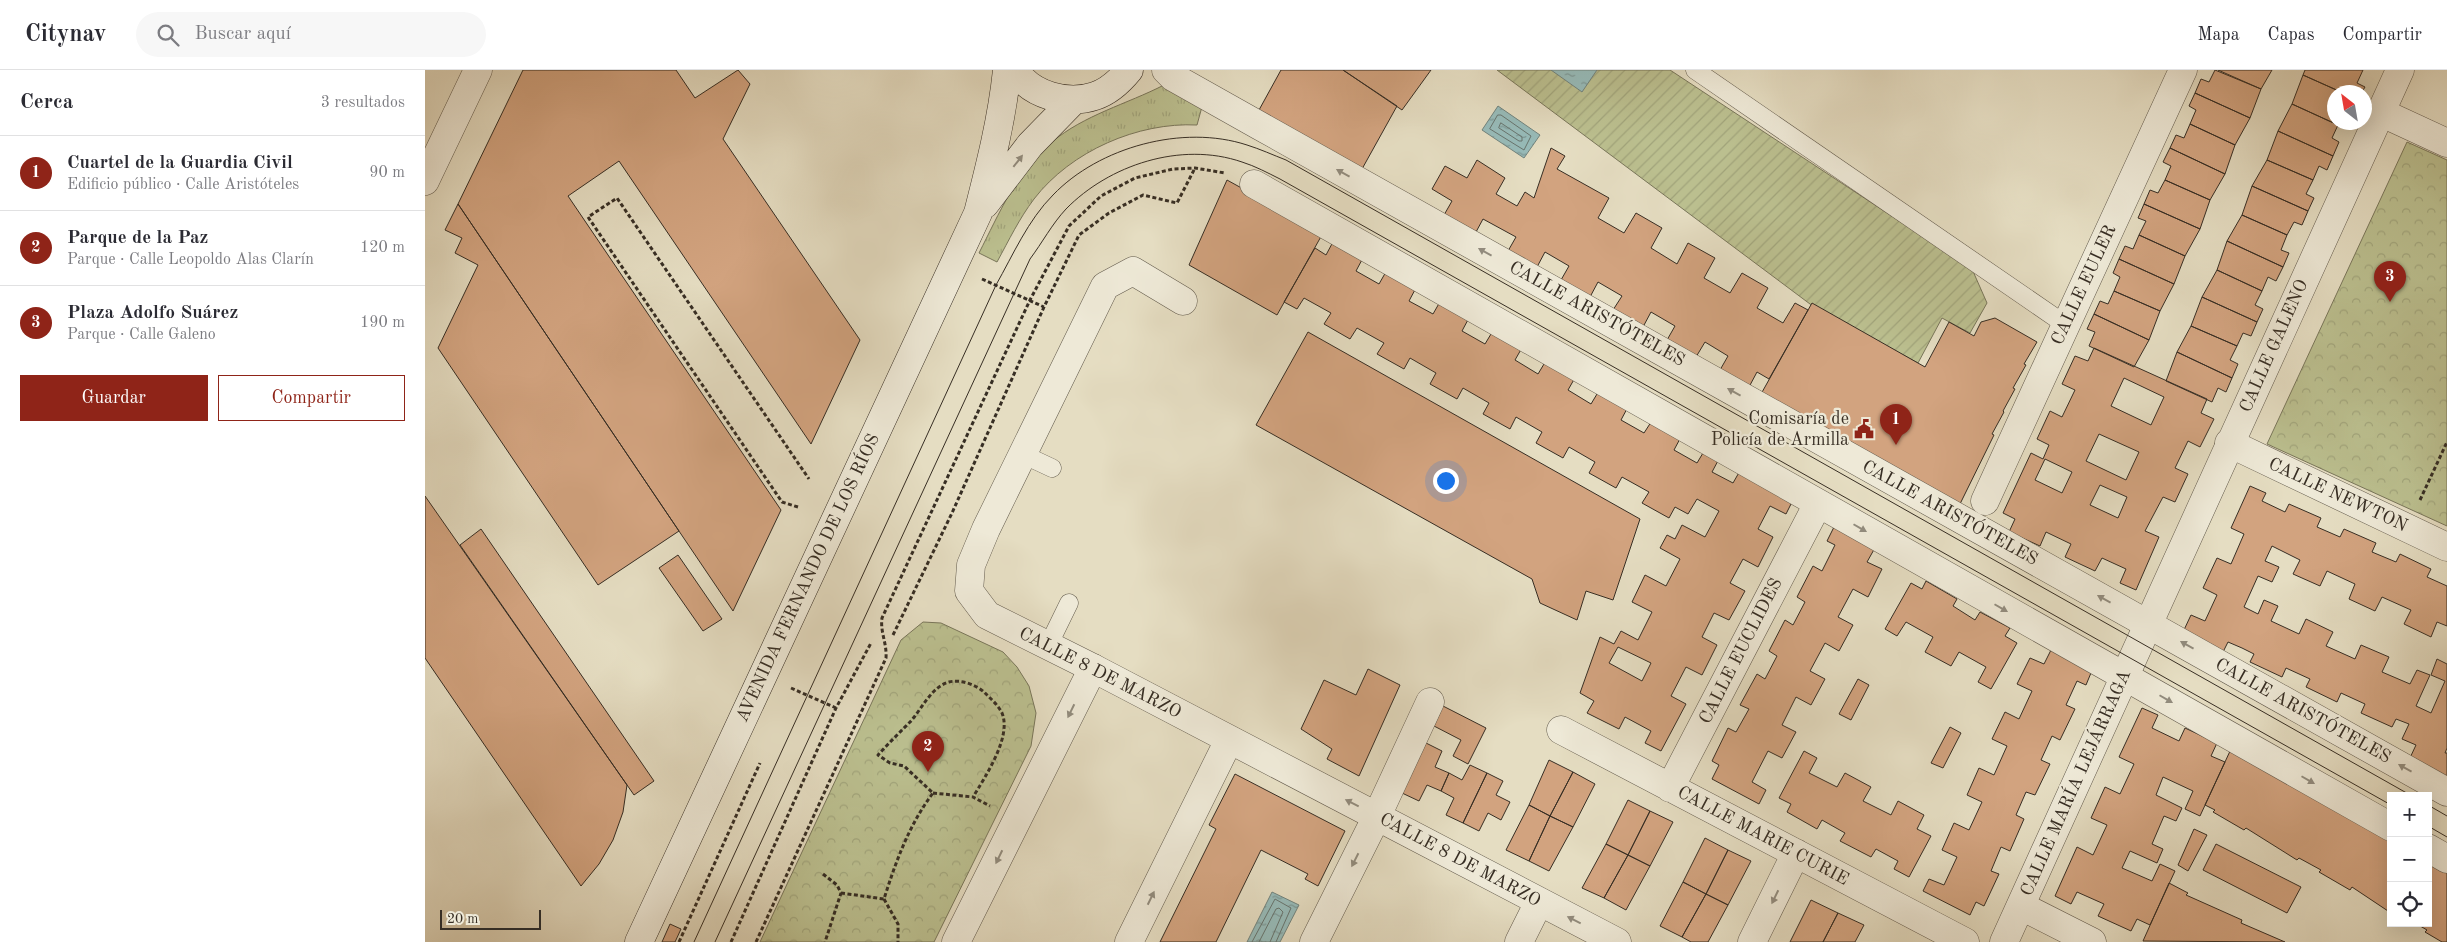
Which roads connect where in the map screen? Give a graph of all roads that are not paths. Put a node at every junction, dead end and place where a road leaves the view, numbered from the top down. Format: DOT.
graph roads {
  1 [pos="478,70"];
  2 [pos="1007,70"];
  3 [pos="1015,70"];
  4 [pos="1129,70"];
  5 [pos="1166,70"];
  6 [pos="1695,70"];
  7 [pos="2183,70"];
  8 [pos="2400,70"];
  9 [pos="1074,100"];
  10 [pos="2380,112"];
  11 [pos="2447,143"];
  12 [pos="425,181"];
  13 [pos="1254,184"];
  14 [pos="977,213"];
  15 [pos="1183,301"];
  16 [pos="2066,325"];
  17 [pos="2229,443"];
  18 [pos="1022,454"];
  19 [pos="1052,468"];
  20 [pos="1985,501"];
  21 [pos="1814,509"];
  22 [pos="2447,547"];
  23 [pos="1069,603"];
  24 [pos="2147,623"];
  25 [pos="1048,646"];
  26 [pos="1093,668"];
  27 [pos="2124,675"];
  28 [pos="1430,702"];
  29 [pos="1561,730"];
  30 [pos="1229,740"];
  31 [pos="1670,788"];
  32 [pos="2447,792"];
  33 [pos="1377,816"];
  34 [pos="2387,825"];
  35 [pos="2432,850"];
  36 [pos="1796,853"];
  37 [pos="2447,859"];
  38 [pos="1539,902"];
  39 [pos="2021,906"];
  40 [pos="639,942"];
  41 [pos="956,942"];
  42 [pos="1129,942"];
  43 [pos="1314,942"];
  44 [pos="1519,942"];
  45 [pos="1617,942"];
  46 [pos="1752,942"];
  47 [pos="1965,942"];
  48 [pos="2004,942"];
  49 [pos="2092,942"];
  1 -- 12 [label="street"];
  2 -- 14 [label="street, AVENIDA FERNANDO DE LOS RÍOS"];
  3 -- 9 [label="street"];
  4 -- 9 [label="street"];
  24 -- 5 [label="street, CALLE ARISTÓTELES, one-way"];
  6 -- 16 [label="lane"];
  7 -- 16 [label="street, CALLE EULER"];
  8 -- 10 [label="street, CALLE GALENO"];
  14 -- 9 [label="street, AVENIDA FERNANDO DE LOS RÍOS, one-way"];
  10 -- 11 [label="street"];
  10 -- 17 [label="street, CALLE GALENO"];
  13 -- 21 [label="street"];
  14 -- 40 [label="street, AVENIDA FERNANDO DE LOS RÍOS"];
  15 -- 18 [label="street, CALLE 8 DE MARZO"];
  16 -- 20 [label="street, CALLE EULER"];
  17 -- 22 [label="street, CALLE NEWTON"];
  17 -- 24 [label="street, CALLE GALENO"];
  18 -- 19 [label="lane"];
  18 -- 25 [label="street, CALLE 8 DE MARZO"];
  21 -- 27 [label="street, one-way"];
  21 -- 31 [label="street, CALLE EUCLIDES"];
  23 -- 25 [label="lane"];
  24 -- 27 [label="street, CALLE MARÍA LEJÁRRAGA"];
  32 -- 24 [label="street, CALLE ARISTÓTELES, one-way"];
  25 -- 26 [label="street, CALLE 8 DE MARZO"];
  26 -- 30 [label="street, CALLE 8 DE MARZO"];
  26 -- 41 [label="street, one-way"];
  27 -- 34 [label="street, one-way"];
  27 -- 39 [label="street, CALLE MARÍA LEJÁRRAGA"];
  28 -- 33 [label="street"];
  29 -- 31 [label="street, CALLE MARIE CURIE"];
  33 -- 30 [label="street, CALLE 8 DE MARZO, one-way"];
  42 -- 30 [label="street, one-way"];
  31 -- 36 [label="street, CALLE MARIE CURIE"];
  33 -- 38 [label="street, CALLE 8 DE MARZO"];
  33 -- 43 [label="street, one-way"];
  35 -- 37 [label="street"];
  36 -- 46 [label="street, one-way"];
  36 -- 47 [label="street, CALLE MARIE CURIE"];
  38 -- 44 [label="street"];
  45 -- 38 [label="street, CALLE 8 DE MARZO, one-way"];
  39 -- 48 [label="street, CALLE MARÍA LEJÁRRAGA"];
  39 -- 49 [label="street"];
}
